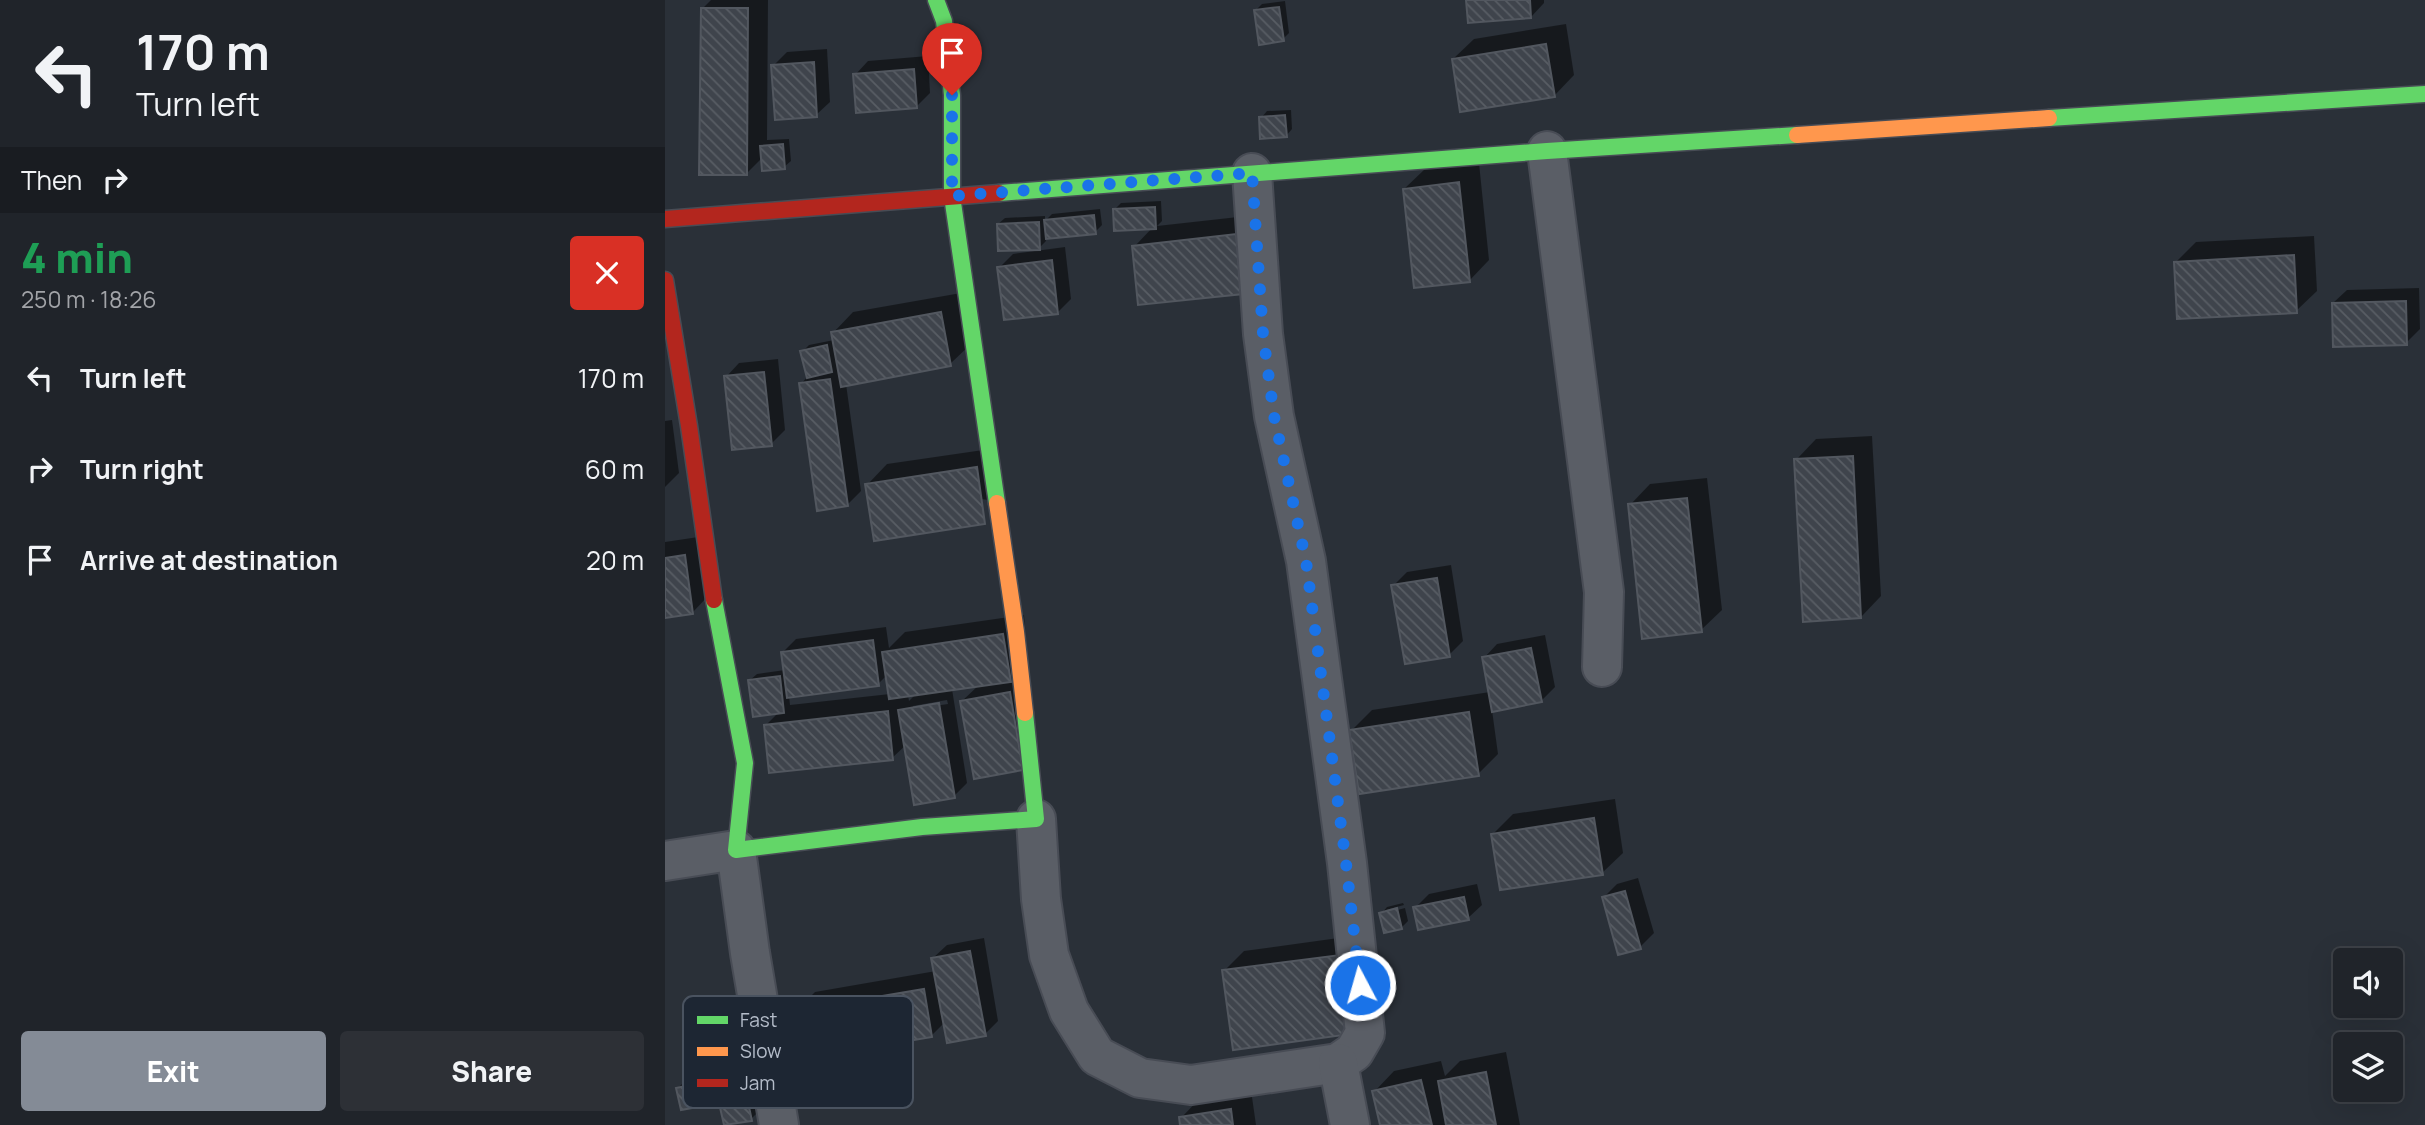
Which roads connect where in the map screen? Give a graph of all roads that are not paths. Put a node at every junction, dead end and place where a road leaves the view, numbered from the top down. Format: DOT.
graph roads {
  1 [pos="936,0"];
  2 [pos="2425,94"];
  3 [pos="1547,151"];
  4 [pos="1252,173"];
  5 [pos="952,196"];
  6 [pos="665,219"];
  7 [pos="665,280"];
  8 [pos="1602,667"];
  9 [pos="1036,819"];
  10 [pos="736,850"];
  11 [pos="665,862"];
  12 [pos="757,996"];
  13 [pos="1338,1063"];
  14 [pos="1350,1125"];
  1 -- 5 [label="street"];
  2 -- 3 [label="street"];
  3 -- 4 [label="street"];
  3 -- 8 [label="street"];
  4 -- 5 [label="street"];
  4 -- 13 [label="street"];
  5 -- 6 [label="street"];
  5 -- 9 [label="street"];
  7 -- 10 [label="street"];
  9 -- 10 [label="street"];
  9 -- 13 [label="street"];
  10 -- 11 [label="street"];
  10 -- 12 [label="street"];
  13 -- 14 [label="street"];
}
